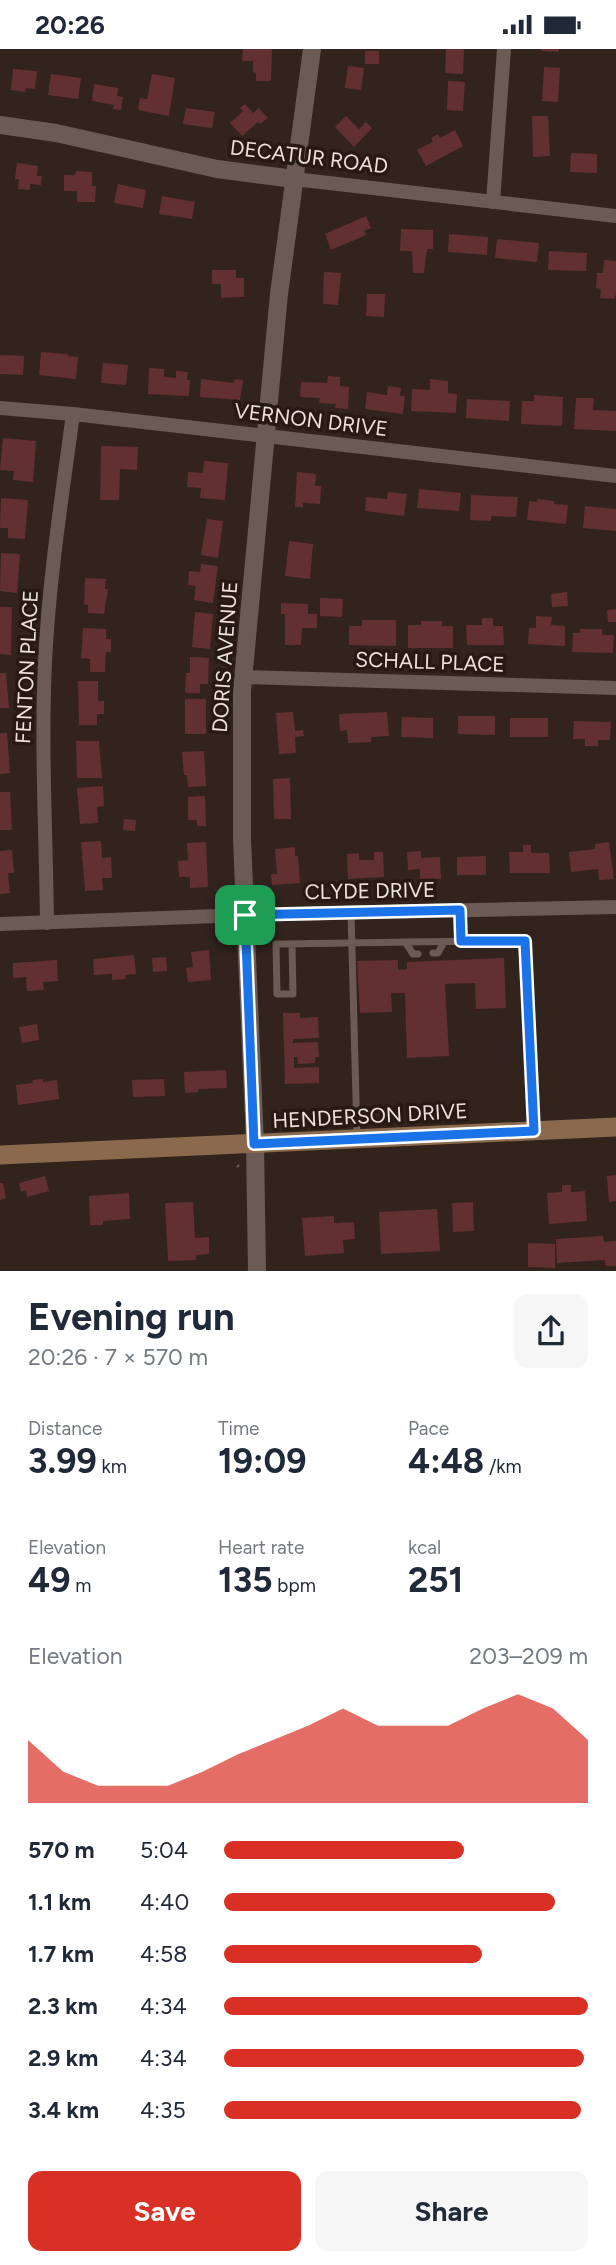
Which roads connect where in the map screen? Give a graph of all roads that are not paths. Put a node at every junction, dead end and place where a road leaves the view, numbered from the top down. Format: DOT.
graph roads {
  1 [pos="312,49"];
  2 [pos="504,49"];
  3 [pos="0,125"];
  4 [pos="294,179"];
  5 [pos="493,201"];
  6 [pos="616,216"];
  7 [pos="0,408"];
  8 [pos="73,414"];
  9 [pos="267,436"];
  10 [pos="616,475"];
  11 [pos="243,677"];
  12 [pos="616,688"];
  13 [pos="616,907"];
  14 [pos="460,910"];
  15 [pos="351,913"];
  16 [pos="245,915"];
  17 [pos="47,923"];
  18 [pos="0,925"];
  19 [pos="461,941"];
  20 [pos="444,942"];
  21 [pos="406,943"];
  22 [pos="292,944"];
  23 [pos="351,944"];
  24 [pos="433,953"];
  25 [pos="418,954"];
  26 [pos="616,1127"];
  27 [pos="534,1131"];
  28 [pos="357,1139"];
  29 [pos="254,1144"];
  30 [pos="0,1155"];
  31 [pos="257,1271"];
  1 -- 4 [label="street, DORIS AVENUE"];
  2 -- 5 [label="street"];
  3 -- 4 [label="street, DECATUR ROAD"];
  4 -- 5 [label="street, DECATUR ROAD"];
  4 -- 9 [label="street, DORIS AVENUE"];
  5 -- 6 [label="street, DECATUR ROAD"];
  7 -- 8 [label="street, VERNON DRIVE"];
  8 -- 9 [label="street, VERNON DRIVE"];
  8 -- 17 [label="street, FENTON PLACE"];
  9 -- 10 [label="street, VERNON DRIVE"];
  9 -- 11 [label="street, DORIS AVENUE"];
  11 -- 12 [label="street, SCHALL PLACE"];
  11 -- 16 [label="street, DORIS AVENUE"];
  13 -- 14 [label="street, CLYDE DRIVE"];
  14 -- 15 [label="street, CLYDE DRIVE"];
  14 -- 19 [label="lane"];
  15 -- 16 [label="street, CLYDE DRIVE"];
  15 -- 23 [label="lane"];
  16 -- 17 [label="street, CLYDE DRIVE"];
  16 -- 29 [label="street, DORIS AVENUE"];
  17 -- 18 [label="street, CLYDE DRIVE"];
  19 -- 20 [label="lane"];
  19 -- 27 [label="lane"];
  20 -- 21 [label="lane"];
  20 -- 24 [label="lane"];
  21 -- 23 [label="lane"];
  21 -- 25 [label="lane"];
  22 -- 22 [label="lane"];
  22 -- 23 [label="lane"];
  23 -- 28 [label="lane"];
  26 -- 27 [label="main road, HENDERSON DRIVE"];
  27 -- 28 [label="main road, HENDERSON DRIVE"];
  28 -- 29 [label="main road, HENDERSON DRIVE"];
  29 -- 30 [label="main road, HENDERSON DRIVE"];
  29 -- 31 [label="street, DORIS AVENUE"];
}
